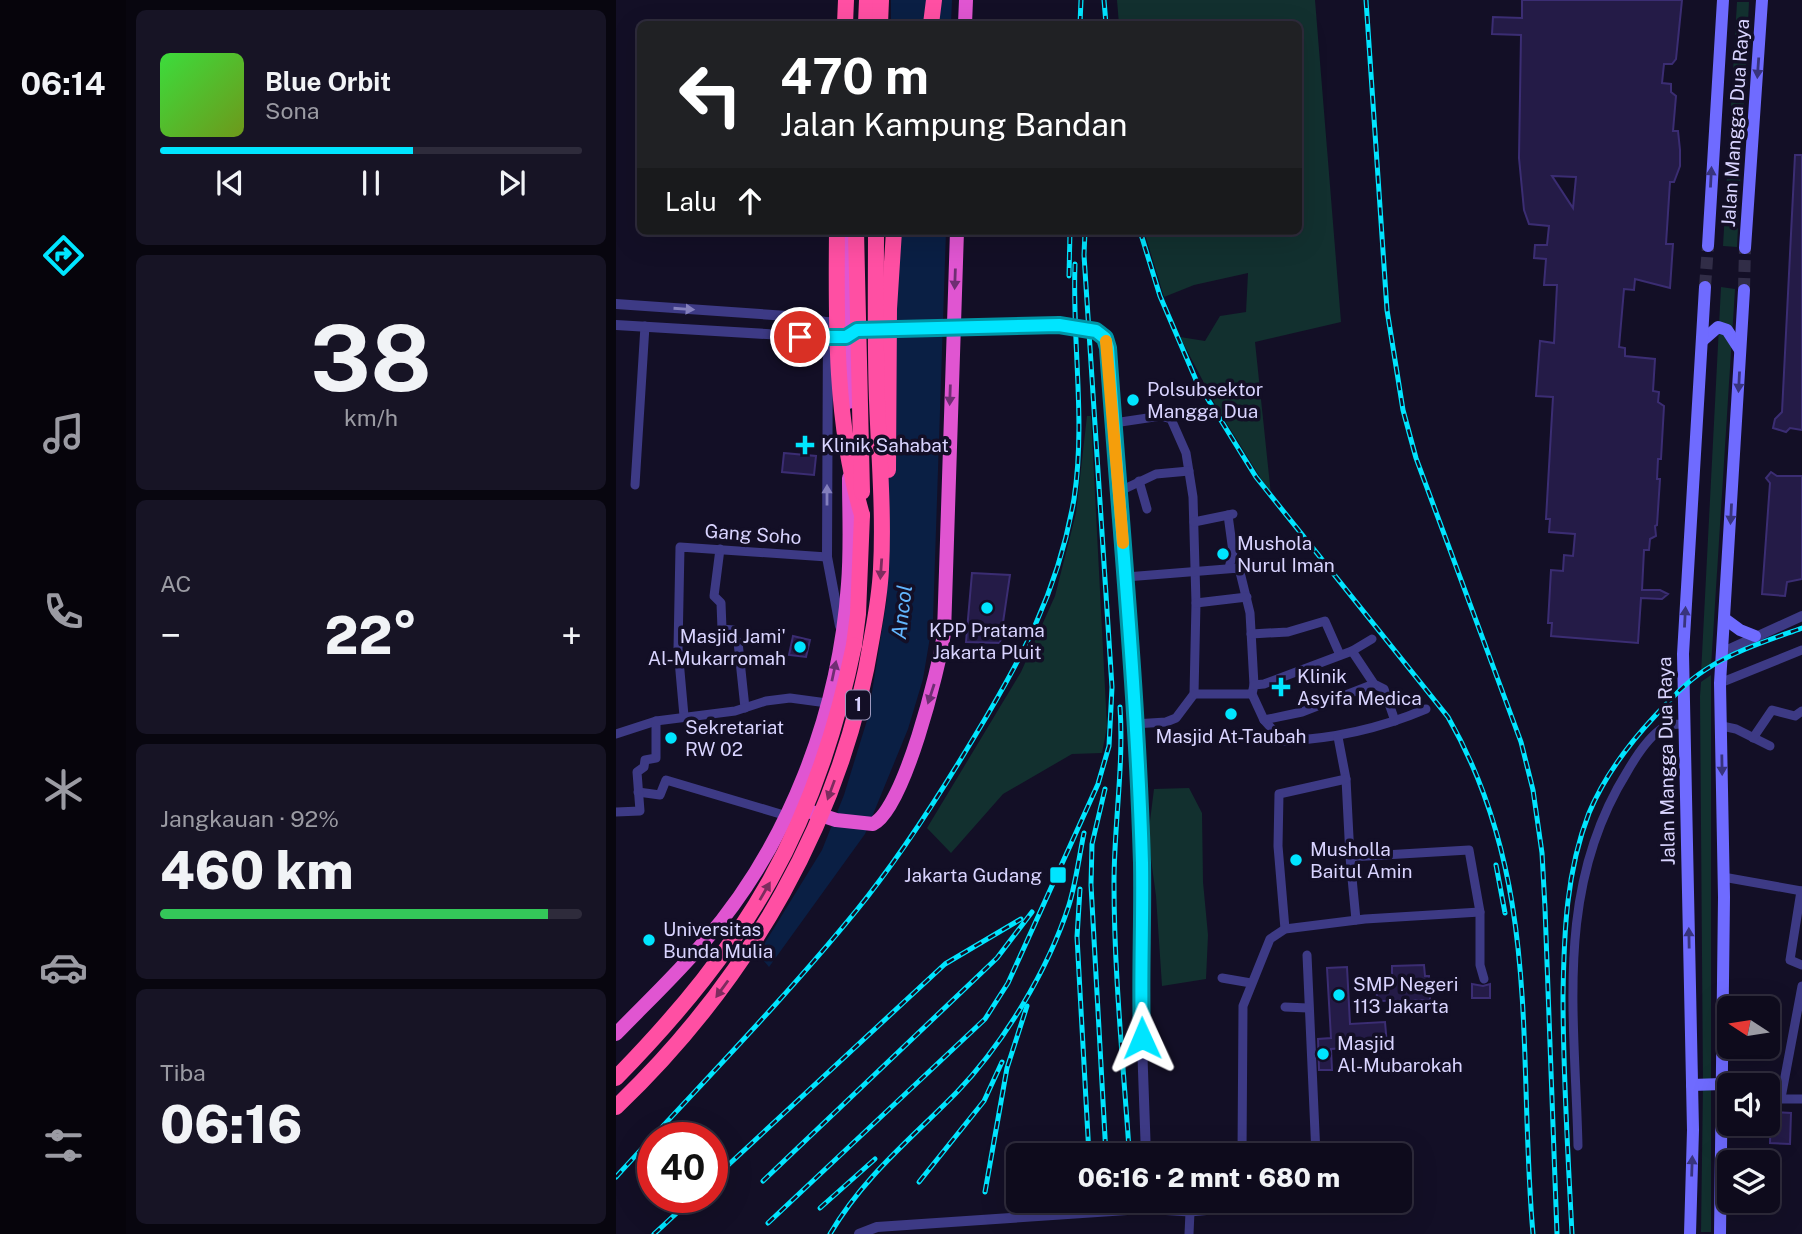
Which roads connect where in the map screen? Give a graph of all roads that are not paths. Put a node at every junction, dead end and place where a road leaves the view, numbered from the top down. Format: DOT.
graph roads {
  1 [pos="848,0"];
  2 [pos="867,0"];
  3 [pos="881,0"];
  4 [pos="934,0"];
  5 [pos="966,0"];
  6 [pos="1723,0"];
  7 [pos="1762,0"];
  8 [pos="845,21"];
  9 [pos="850,21"];
  10 [pos="866,21"];
  11 [pos="880,21"];
  12 [pos="931,21"];
  13 [pos="965,21"];
  14 [pos="837,235"];
  15 [pos="846,235"];
  16 [pos="856,235"];
  17 [pos="876,235"];
  18 [pos="894,235"];
  19 [pos="957,235"];
  20 [pos="1707,246"];
  21 [pos="1745,248"];
  22 [pos="1705,287"];
  23 [pos="1744,290"];
  24 [pos="616,304"];
  25 [pos="828,322"];
  26 [pos="616,325"];
  27 [pos="645,326"];
  28 [pos="949,326"];
  29 [pos="850,331"];
  30 [pos="827,338"];
  31 [pos="1702,341"];
  32 [pos="1741,349"];
  33 [pos="1114,423"];
  34 [pos="1189,471"];
  35 [pos="1139,481"];
  36 [pos="635,485"];
  37 [pos="1120,491"];
  38 [pos="1147,509"];
  39 [pos="862,516"];
  40 [pos="1194,522"];
  41 [pos="882,529"];
  42 [pos="720,550"];
  43 [pos="827,557"];
  44 [pos="1229,568"];
  45 [pos="1196,571"];
  46 [pos="1126,577"];
  47 [pos="1247,597"];
  48 [pos="1196,603"];
  49 [pos="1802,616"];
  50 [pos="1725,619"];
  51 [pos="1251,634"];
  52 [pos="841,636"];
  53 [pos="1755,636"];
  54 [pos="1372,639"];
  55 [pos="1802,650"];
  56 [pos="1352,651"];
  57 [pos="1723,652"];
  58 [pos="1340,656"];
  59 [pos="1720,683"];
  60 [pos="1374,684"];
  61 [pos="1253,690"];
  62 [pos="1194,694"];
  63 [pos="827,703"];
  64 [pos="745,708"];
  65 [pos="1426,709"];
  66 [pos="1802,711"];
  67 [pos="684,716"];
  68 [pos="1264,720"];
  69 [pos="656,721"];
  70 [pos="1395,721"];
  71 [pos="1134,724"];
  72 [pos="1684,724"];
  73 [pos="1721,726"];
  74 [pos="616,734"];
  75 [pos="1338,737"];
  76 [pos="1753,738"];
  77 [pos="1770,746"];
  78 [pos="1346,779"];
  79 [pos="638,792"];
  80 [pos="793,810"];
  81 [pos="616,812"];
  82 [pos="1350,857"];
  83 [pos="1723,877"];
  84 [pos="1801,891"];
  85 [pos="1480,912"];
  86 [pos="1356,920"];
  87 [pos="1285,929"];
  88 [pos="1307,956"];
  89 [pos="1802,965"];
  90 [pos="1222,978"];
  91 [pos="1484,979"];
  92 [pos="1251,983"];
  93 [pos="1802,986"];
  94 [pos="1243,1006"];
  95 [pos="1254,1006"];
  96 [pos="1285,1007"];
  97 [pos="1308,1007"];
  98 [pos="616,1034"];
  99 [pos="1722,1073"];
  100 [pos="616,1078"];
  101 [pos="1717,1084"];
  102 [pos="1692,1085"];
  103 [pos="1781,1098"];
  104 [pos="1802,1100"];
  105 [pos="616,1107"];
  106 [pos="1724,1136"];
  107 [pos="1146,1143"];
  108 [pos="1242,1143"];
  109 [pos="1315,1143"];
  110 [pos="1578,1146"];
  111 [pos="1047,1213"];
  112 [pos="1190,1213"];
  113 [pos="859,1234"];
  114 [pos="1189,1234"];
  115 [pos="1690,1234"];
  116 [pos="1720,1234"];
  1 -- 8 [label="highway"];
  1 -- 9 [label="highway"];
  2 -- 10 [label="highway"];
  3 -- 11 [label="highway"];
  4 -- 12 [label="highway"];
  5 -- 13 [label="highway"];
  20 -- 6 [label="main road, Jalan Mangga Dua Raya, one-way"];
  7 -- 21 [label="main road, Jalan Mangga Dua Raya, one-way"];
  14 -- 39 [label="highway, bridge"];
  15 -- 29 [label="highway, 1"];
  16 -- 39 [label="highway, 1, bridge"];
  17 -- 41 [label="highway, 1, bridge"];
  18 -- 41 [label="highway, bridge"];
  19 -- 28 [label="highway, one-way"];
  22 -- 31 [label="main road, Jalan Mangga Dua Raya"];
  23 -- 32 [label="main road"];
  24 -- 25 [label="street, one-way"];
  25 -- 29 [label="street"];
  25 -- 30 [label="street"];
  26 -- 27 [label="street"];
  27 -- 30 [label="street"];
  27 -- 36 [label="street"];
  28 -- 29 [label="street"];
  28 -- 33 [label="street"];
  28 -- 80 [label="highway, one-way, bridge"];
  29 -- 30 [label="street"];
  29 -- 52 [label="highway, 1"];
  43 -- 30 [label="street, one-way"];
  31 -- 32 [label="main road"];
  72 -- 31 [label="main road, Jalan Mangga Dua Raya, one-way"];
  32 -- 50 [label="main road, one-way"];
  33 -- 34 [label="street"];
  33 -- 37 [label="street"];
  34 -- 35 [label="street"];
  34 -- 40 [label="street"];
  35 -- 37 [label="street"];
  35 -- 38 [label="street"];
  37 -- 46 [label="street"];
  100 -- 39 [label="highway, 1, one-way, bridge"];
  40 -- 44 [label="street"];
  40 -- 45 [label="street"];
  41 -- 105 [label="highway, 1, one-way, bridge"];
  42 -- 43 [label="street, Gang Soho"];
  42 -- 64 [label="street"];
  42 -- 67 [label="street, Gang Soho"];
  43 -- 52 [label="street"];
  44 -- 45 [label="street"];
  44 -- 47 [label="street"];
  45 -- 46 [label="street"];
  45 -- 48 [label="street"];
  46 -- 71 [label="street"];
  47 -- 48 [label="street"];
  47 -- 51 [label="street"];
  48 -- 62 [label="street"];
  49 -- 53 [label="street"];
  50 -- 53 [label="main road"];
  50 -- 57 [label="main road"];
  51 -- 58 [label="street"];
  51 -- 61 [label="street"];
  63 -- 52 [label="highway, 1, one-way"];
  53 -- 57 [label="street"];
  54 -- 56 [label="street"];
  55 -- 59 [label="street"];
  56 -- 58 [label="street"];
  56 -- 60 [label="street"];
  57 -- 59 [label="main road"];
  58 -- 61 [label="street"];
  59 -- 73 [label="main road"];
  60 -- 68 [label="street"];
  60 -- 70 [label="street"];
  61 -- 62 [label="street"];
  61 -- 68 [label="street"];
  62 -- 71 [label="street"];
  63 -- 64 [label="street"];
  63 -- 80 [label="highway, 1"];
  64 -- 67 [label="street"];
  65 -- 70 [label="street"];
  66 -- 76 [label="street"];
  67 -- 69 [label="street"];
  68 -- 75 [label="street"];
  69 -- 74 [label="street"];
  69 -- 79 [label="street"];
  70 -- 75 [label="street"];
  71 -- 107 [label="street"];
  102 -- 72 [label="main road, Jalan Mangga Dua Raya, one-way"];
  72 -- 110 [label="street"];
  73 -- 76 [label="street"];
  73 -- 83 [label="main road, one-way"];
  75 -- 78 [label="street"];
  76 -- 77 [label="street"];
  78 -- 82 [label="street"];
  78 -- 87 [label="street"];
  79 -- 80 [label="street"];
  79 -- 81 [label="street"];
  80 -- 98 [label="highway, 1"];
  82 -- 85 [label="street"];
  82 -- 86 [label="street"];
  83 -- 84 [label="street"];
  83 -- 99 [label="main road"];
  84 -- 89 [label="street"];
  85 -- 86 [label="street"];
  85 -- 91 [label="street"];
  86 -- 87 [label="street"];
  87 -- 92 [label="street"];
  88 -- 97 [label="street"];
  90 -- 92 [label="street"];
  92 -- 94 [label="street"];
  93 -- 103 [label="street"];
  94 -- 95 [label="street"];
  94 -- 108 [label="street"];
  96 -- 97 [label="street"];
  97 -- 109 [label="street"];
  101 -- 102 [label="main road"];
  115 -- 102 [label="main road, Jalan Mangga Dua Raya, one-way"];
  103 -- 104 [label="street"];
  106 -- 116 [label="main road"];
  111 -- 113 [label="street"];
  112 -- 114 [label="street"];
}
